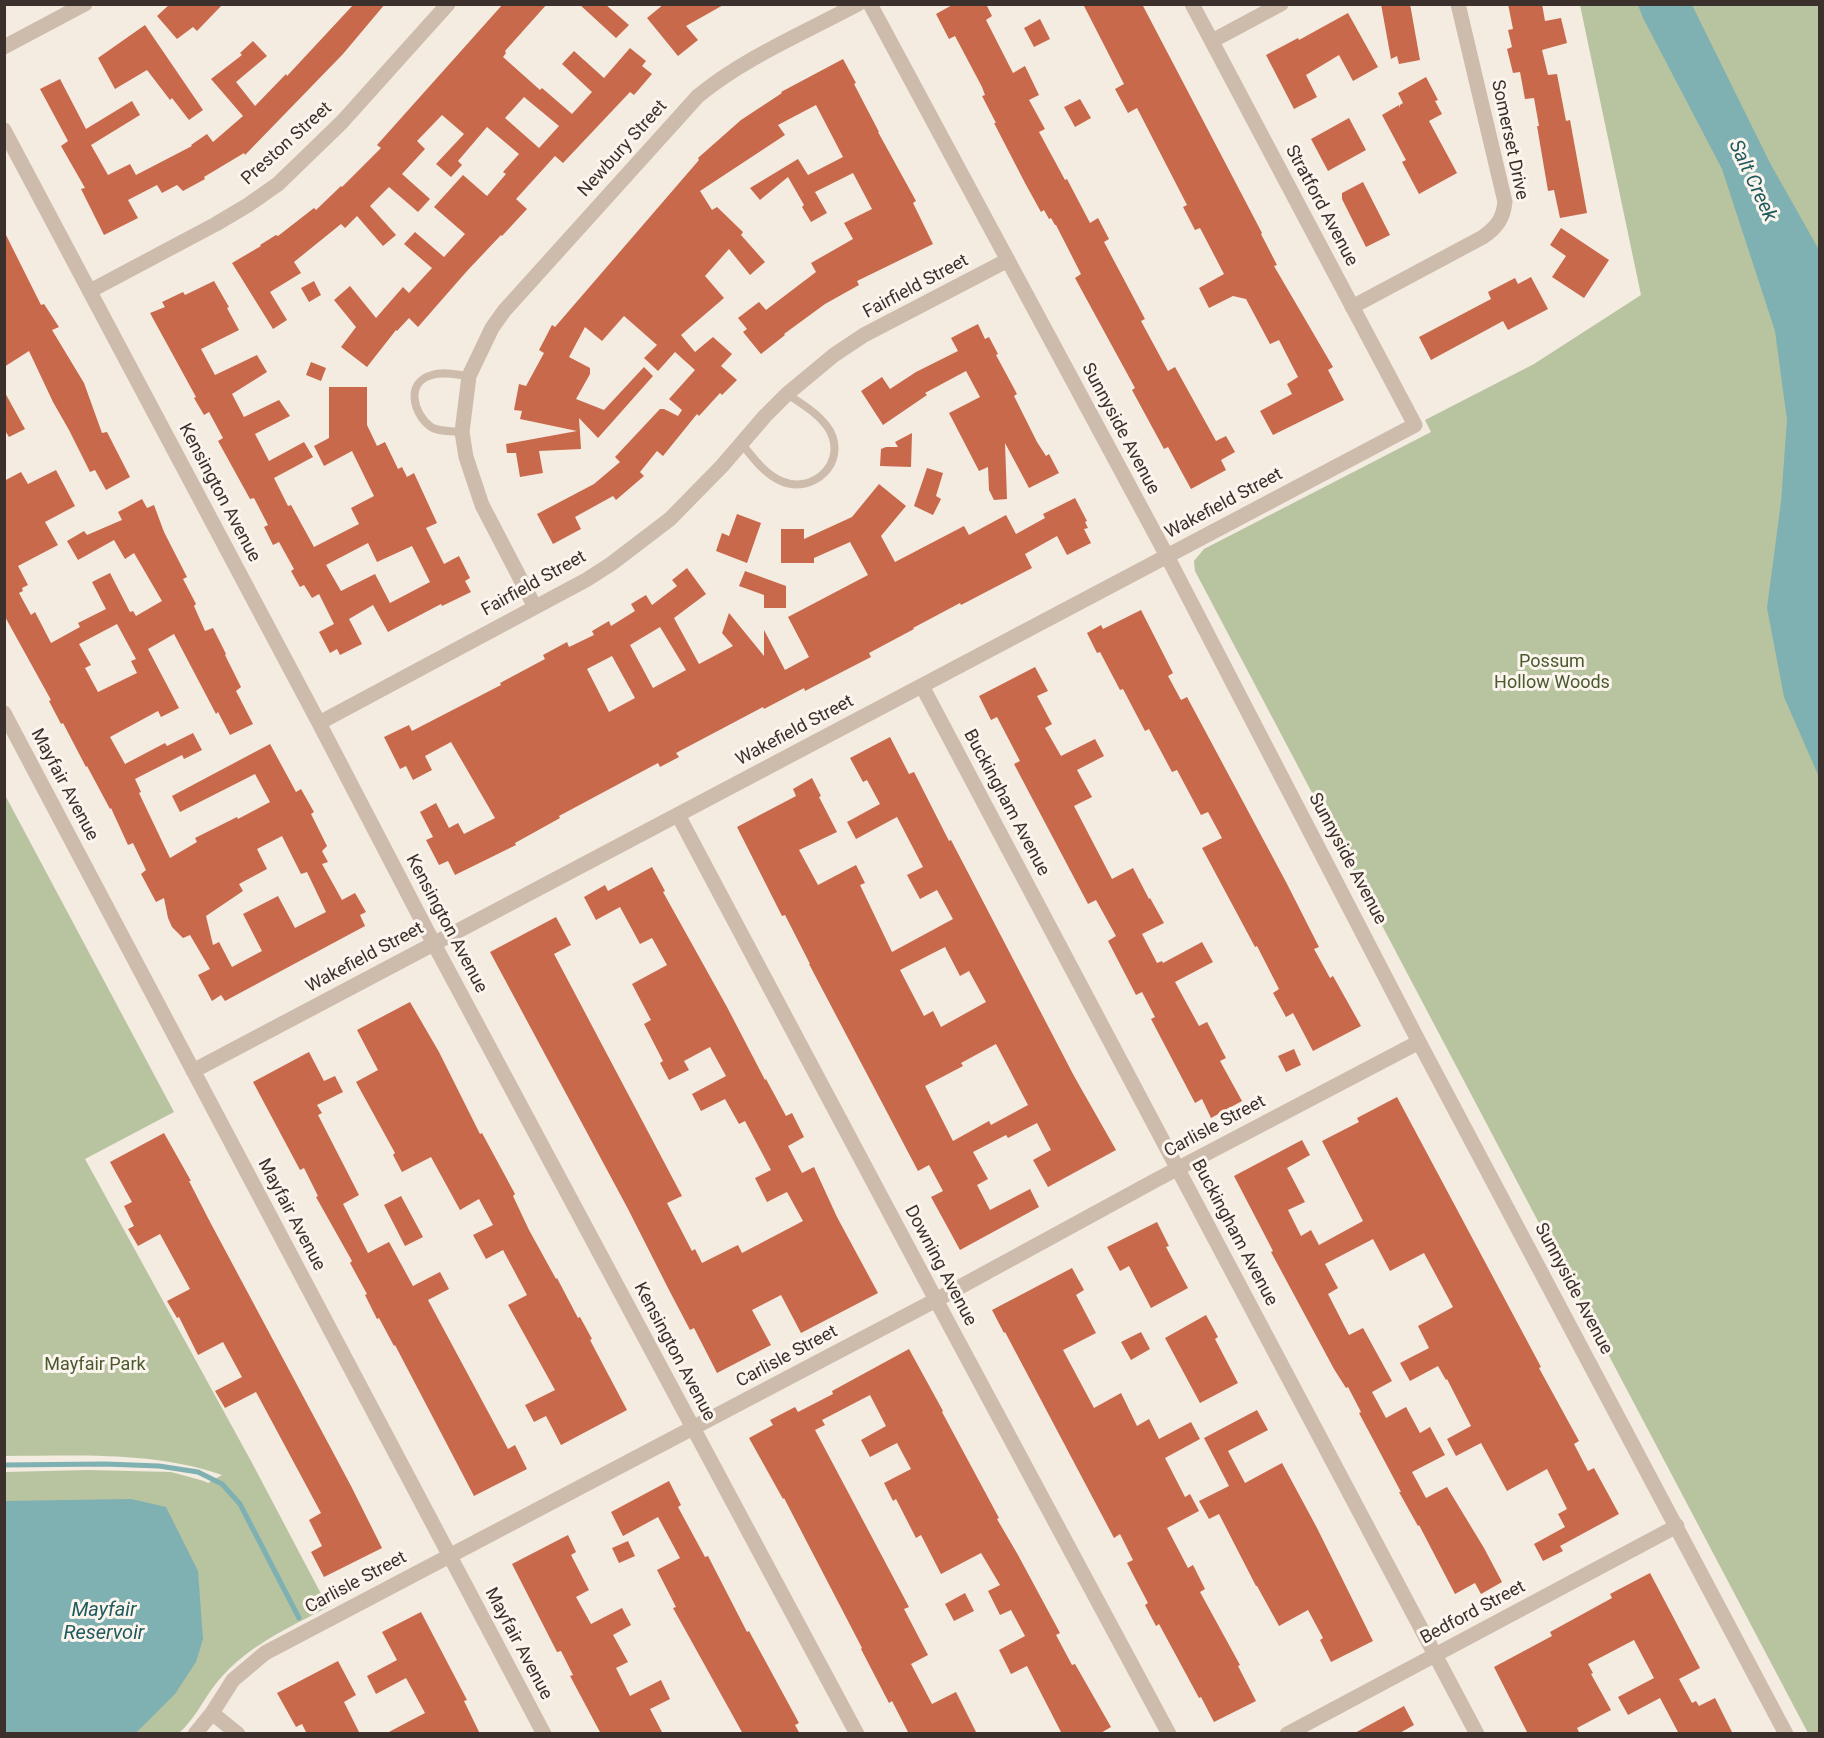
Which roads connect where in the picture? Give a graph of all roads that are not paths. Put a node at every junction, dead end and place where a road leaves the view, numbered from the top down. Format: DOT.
graph roads {
  1 [pos="85,4"];
  2 [pos="448,4"];
  3 [pos="858,4"];
  4 [pos="870,4"];
  5 [pos="1192,4"];
  6 [pos="1281,4"];
  7 [pos="1458,4"];
  8 [pos="1212,41"];
  9 [pos="4,47"];
  10 [pos="4,130"];
  11 [pos="1008,260"];
  12 [pos="90,291"];
  13 [pos="1352,307"];
  14 [pos="469,376"];
  15 [pos="787,394"];
  16 [pos="1415,425"];
  17 [pos="462,432"];
  18 [pos="740,442"];
  19 [pos="1167,556"];
  20 [pos="535,607"];
  21 [pos="922,686"];
  22 [pos="4,713"];
  23 [pos="319,723"];
  24 [pos="678,815"];
  25 [pos="434,944"];
  26 [pos="1419,1042"];
  27 [pos="193,1071"];
  28 [pos="1178,1169"];
  29 [pos="936,1300"];
  30 [pos="693,1429"];
  31 [pos="1677,1526"];
  32 [pos="449,1556"];
  33 [pos="1436,1655"];
  34 [pos="212,1713"];
  35 [pos="195,1734"];
  36 [pos="238,1734"];
  37 [pos="544,1734"];
  38 [pos="857,1734"];
  39 [pos="1169,1734"];
  40 [pos="1287,1734"];
  41 [pos="1477,1734"];
  42 [pos="1786,1734"];
  1 -- 9 [label="street"];
  2 -- 12 [label="street, Preston Street"];
  3 -- 14 [label="street, Newbury Street"];
  4 -- 11 [label="street, Sunnyside Avenue"];
  5 -- 8 [label="street, Stratford Avenue"];
  6 -- 8 [label="street"];
  7 -- 13 [label="street, Somerset Drive"];
  8 -- 13 [label="street, Stratford Avenue"];
  10 -- 12 [label="street, Kensington Avenue"];
  11 -- 15 [label="street, Fairfield Street"];
  11 -- 19 [label="street, Sunnyside Avenue"];
  12 -- 23 [label="street, Kensington Avenue"];
  13 -- 16 [label="street, Stratford Avenue"];
  14 -- 17 [label="street, Newbury Street"];
  14 -- 17 [label="lane"];
  15 -- 18 [label="street, Fairfield Street"];
  15 -- 18 [label="lane"];
  16 -- 19 [label="street, Wakefield Street"];
  17 -- 20 [label="street, Newbury Street"];
  18 -- 20 [label="street, Fairfield Street"];
  19 -- 21 [label="street, Wakefield Street"];
  19 -- 26 [label="street, Sunnyside Avenue"];
  20 -- 23 [label="street, Fairfield Street"];
  21 -- 24 [label="street, Wakefield Street"];
  21 -- 28 [label="street, Buckingham Avenue"];
  22 -- 27 [label="street, Mayfair Avenue"];
  23 -- 25 [label="street, Kensington Avenue"];
  24 -- 25 [label="street, Wakefield Street"];
  24 -- 29 [label="street, Downing Avenue"];
  25 -- 27 [label="street, Wakefield Street"];
  25 -- 30 [label="street, Kensington Avenue"];
  26 -- 28 [label="street, Carlisle Street"];
  26 -- 31 [label="street, Sunnyside Avenue"];
  27 -- 32 [label="street, Mayfair Avenue"];
  28 -- 29 [label="street, Carlisle Street"];
  28 -- 33 [label="street, Buckingham Avenue"];
  29 -- 30 [label="street, Carlisle Street"];
  29 -- 39 [label="street, Downing Avenue"];
  30 -- 32 [label="street, Carlisle Street"];
  30 -- 38 [label="street, Kensington Avenue"];
  31 -- 33 [label="street, Bedford Street"];
  31 -- 42 [label="street, Sunnyside Avenue"];
  32 -- 34 [label="street, Carlisle Street"];
  32 -- 37 [label="street, Mayfair Avenue"];
  33 -- 40 [label="street, Bedford Street"];
  33 -- 41 [label="street, Buckingham Avenue"];
  34 -- 35 [label="street, Carlisle Street"];
  34 -- 36 [label="street"];
}
